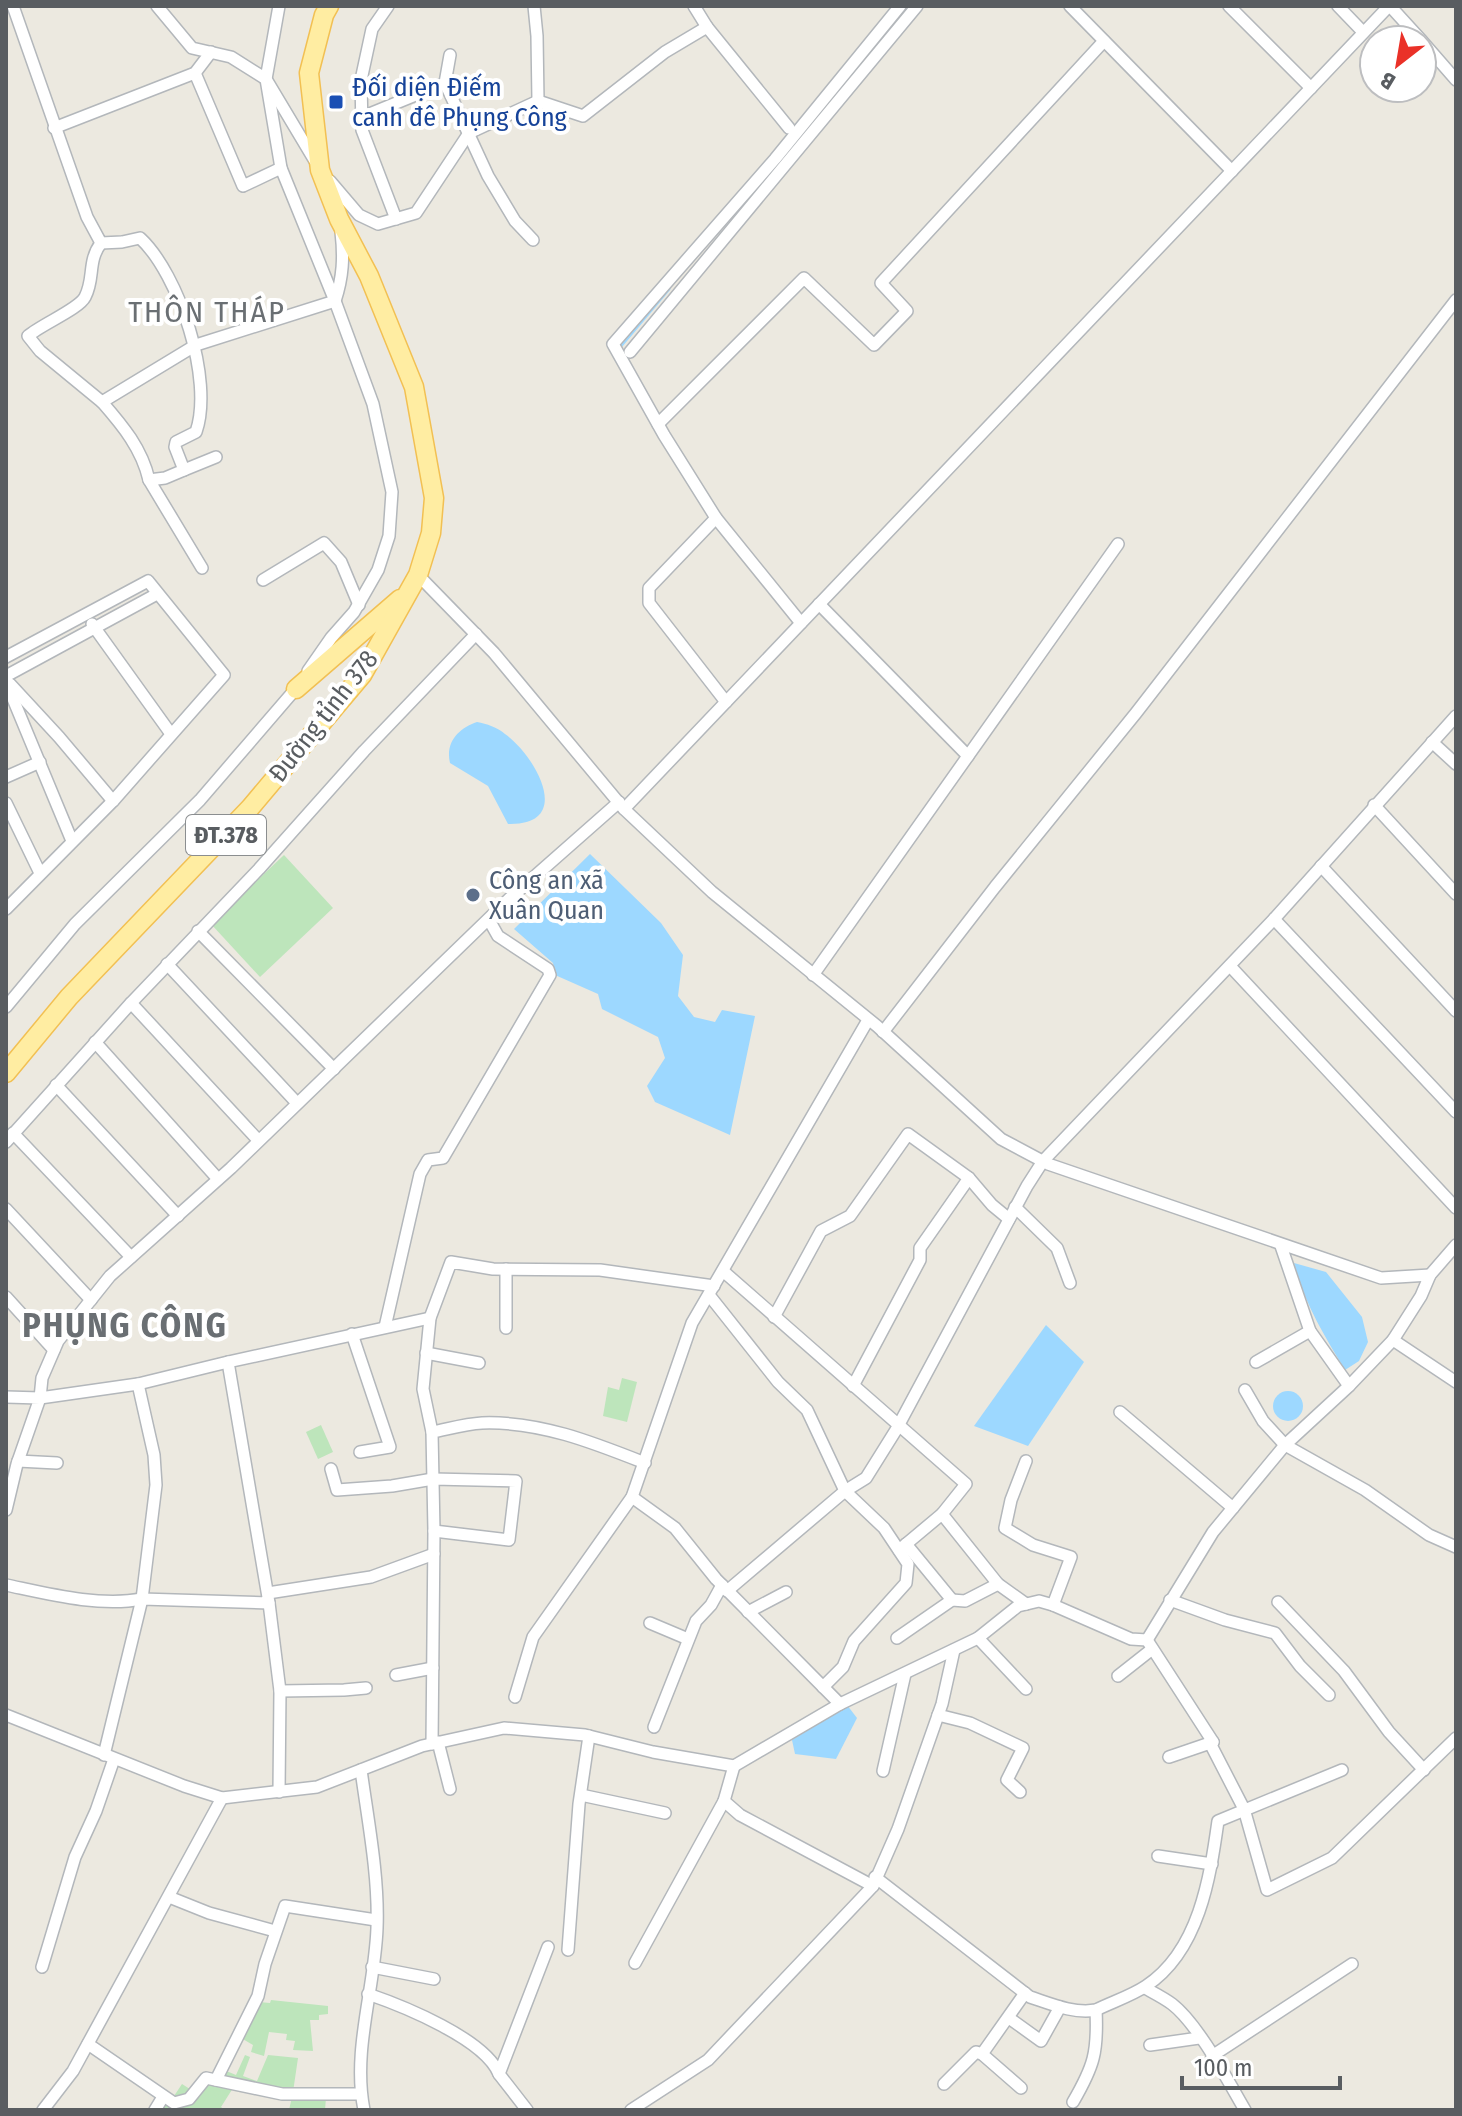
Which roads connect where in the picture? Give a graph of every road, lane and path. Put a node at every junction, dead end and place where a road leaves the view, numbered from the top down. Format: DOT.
graph roads {
  1 [pos="13,6"];
  2 [pos="157,6"];
  3 [pos="279,6"];
  4 [pos="329,6"];
  5 [pos="388,6"];
  6 [pos="534,6"];
  7 [pos="694,6"];
  8 [pos="900,6"];
  9 [pos="917,6"];
  10 [pos="1070,6"];
  11 [pos="1229,6"];
  12 [pos="1338,6"];
  13 [pos="1390,6"];
  14 [pos="1371,24"];
  15 [pos="1406,24"];
  16 [pos="707,27"];
  17 [pos="1358,27"];
  18 [pos="1358,37"];
  19 [pos="1104,41"];
  20 [pos="211,52"];
  21 [pos="450,55"];
  22 [pos="1438,60"];
  23 [pos="195,73"];
  24 [pos="266,79"];
  25 [pos="1456,80"];
  26 [pos="445,83"];
  27 [pos="1311,88"];
  28 [pos="538,101"];
  29 [pos="362,117"];
  30 [pos="54,128"];
  31 [pos="789,128"];
  32 [pos="469,133"];
  33 [pos="281,168"];
  34 [pos="320,170"];
  35 [pos="1232,171"];
  36 [pos="339,219"];
  37 [pos="396,219"];
  38 [pos="533,240"];
  39 [pos="101,243"];
  40 [pos="1456,300"];
  41 [pos="335,301"];
  42 [pos="196,345"];
  43 [pos="630,352"];
  44 [pos="102,402"];
  45 [pos="658,424"];
  46 [pos="216,457"];
  47 [pos="184,470"];
  48 [pos="149,480"];
  49 [pos="716,518"];
  50 [pos="1118,544"];
  51 [pos="202,568"];
  52 [pos="263,580"];
  53 [pos="414,583"];
  54 [pos="157,594"];
  55 [pos="819,604"];
  56 [pos="359,605"];
  57 [pos="87,617"];
  58 [pos="801,623"];
  59 [pos="96,629"];
  60 [pos="476,634"];
  61 [pos="6,657"];
  62 [pos="6,679"];
  63 [pos="296,689"];
  64 [pos="726,702"];
  65 [pos="11,709"];
  66 [pos="1456,716"];
  67 [pos="171,734"];
  68 [pos="1432,742"];
  69 [pos="968,756"];
  70 [pos="40,762"];
  71 [pos="1456,764"];
  72 [pos="6,777"];
  73 [pos="113,801"];
  74 [pos="6,803"];
  75 [pos="1374,805"];
  76 [pos="621,806"];
  77 [pos="72,841"];
  78 [pos="1321,866"];
  79 [pos="40,873"];
  80 [pos="1456,894"];
  81 [pos="7,902"];
  82 [pos="1274,919"];
  83 [pos="489,920"];
  84 [pos="198,931"];
  85 [pos="167,964"];
  86 [pos="1230,966"];
  87 [pos="813,975"];
  88 [pos="131,1003"];
  89 [pos="6,1007"];
  90 [pos="1456,1011"];
  91 [pos="868,1020"];
  92 [pos="883,1032"];
  93 [pos="95,1042"];
  94 [pos="334,1069"];
  95 [pos="6,1073"];
  96 [pos="56,1085"];
  97 [pos="296,1102"];
  98 [pos="1456,1112"];
  99 [pos="10,1138"];
  100 [pos="258,1140"];
  101 [pos="1043,1161"];
  102 [pos="969,1178"];
  103 [pos="218,1179"];
  104 [pos="1015,1207"];
  105 [pos="1456,1208"];
  106 [pos="6,1209"];
  107 [pos="178,1216"];
  108 [pos="1009,1219"];
  109 [pos="1456,1245"];
  110 [pos="1281,1246"];
  111 [pos="131,1257"];
  112 [pos="506,1269"];
  113 [pos="723,1271"];
  114 [pos="1430,1275"];
  115 [pos="1070,1283"];
  116 [pos="712,1290"];
  117 [pos="6,1297"];
  118 [pos="91,1300"];
  119 [pos="774,1317"];
  120 [pos="430,1318"];
  121 [pos="385,1327"];
  122 [pos="506,1328"];
  123 [pos="1310,1331"];
  124 [pos="352,1334"];
  125 [pos="1393,1340"];
  126 [pos="54,1350"];
  127 [pos="426,1353"];
  128 [pos="228,1362"];
  129 [pos="1256,1362"];
  130 [pos="479,1363"];
  131 [pos="1456,1382"];
  132 [pos="138,1384"];
  133 [pos="853,1386"];
  134 [pos="1349,1386"];
  135 [pos="1245,1390"];
  136 [pos="6,1397"];
  137 [pos="40,1398"];
  138 [pos="1120,1412"];
  139 [pos="898,1426"];
  140 [pos="432,1432"];
  141 [pos="1285,1445"];
  142 [pos="360,1452"];
  143 [pos="18,1461"];
  144 [pos="1026,1461"];
  145 [pos="57,1463"];
  146 [pos="645,1463"];
  147 [pos="331,1469"];
  148 [pos="433,1479"];
  149 [pos="845,1491"];
  150 [pos="632,1497"];
  151 [pos="1233,1508"];
  152 [pos="6,1510"];
  153 [pos="942,1514"];
  154 [pos="434,1531"];
  155 [pos="903,1547"];
  156 [pos="1456,1547"];
  157 [pos="434,1554"];
  158 [pos="998,1584"];
  159 [pos="6,1585"];
  160 [pos="724,1588"];
  161 [pos="786,1592"];
  162 [pos="268,1598"];
  163 [pos="142,1599"];
  164 [pos="952,1600"];
  165 [pos="1170,1600"];
  166 [pos="1278,1602"];
  167 [pos="1026,1604"];
  168 [pos="1053,1605"];
  169 [pos="748,1612"];
  170 [pos="650,1623"];
  171 [pos="897,1638"];
  172 [pos="978,1638"];
  173 [pos="688,1639"];
  174 [pos="1149,1645"];
  175 [pos="954,1650"];
  176 [pos="433,1668"];
  177 [pos="905,1674"];
  178 [pos="396,1675"];
  179 [pos="1118,1676"];
  180 [pos="823,1687"];
  181 [pos="366,1688"];
  182 [pos="1026,1689"];
  183 [pos="280,1691"];
  184 [pos="1329,1695"];
  185 [pos="515,1697"];
  186 [pos="840,1704"];
  187 [pos="6,1715"];
  188 [pos="938,1715"];
  189 [pos="654,1727"];
  190 [pos="589,1736"];
  191 [pos="1456,1738"];
  192 [pos="1213,1742"];
  193 [pos="435,1743"];
  194 [pos="109,1757"];
  195 [pos="1169,1757"];
  196 [pos="734,1766"];
  197 [pos="361,1770"];
  198 [pos="1342,1770"];
  199 [pos="1424,1770"];
  200 [pos="883,1771"];
  201 [pos="450,1789"];
  202 [pos="279,1792"];
  203 [pos="1020,1792"];
  204 [pos="581,1795"];
  205 [pos="222,1798"];
  206 [pos="724,1801"];
  207 [pos="1244,1809"];
  208 [pos="665,1813"];
  209 [pos="1158,1856"];
  210 [pos="1212,1864"];
  211 [pos="874,1882"];
  212 [pos="169,1897"];
  213 [pos="376,1920"];
  214 [pos="275,1931"];
  215 [pos="548,1947"];
  216 [pos="568,1950"];
  217 [pos="635,1963"];
  218 [pos="1352,1964"];
  219 [pos="42,1967"];
  220 [pos="372,1967"];
  221 [pos="434,1979"];
  222 [pos="1145,1988"];
  223 [pos="1025,1993"];
  224 [pos="368,1994"];
  225 [pos="1060,2007"];
  226 [pos="1096,2010"];
  227 [pos="1009,2018"];
  228 [pos="1199,2038"];
  229 [pos="88,2044"];
  230 [pos="1150,2045"];
  231 [pos="982,2054"];
  232 [pos="1212,2056"];
  233 [pos="499,2074"];
  234 [pos="216,2080"];
  235 [pos="944,2084"];
  236 [pos="1021,2088"];
  237 [pos="361,2094"];
  238 [pos="163,2097"];
  239 [pos="1073,2102"];
  240 [pos="43,2110"];
  241 [pos="155,2110"];
  242 [pos="364,2110"];
  243 [pos="527,2110"];
  244 [pos="631,2110"];
  245 [pos="1245,2110"];
  1 -- 30 [label="street"];
  2 -- 20 [label="street"];
  3 -- 24 [label="street"];
  4 -- 34 [label="main road, Đường tỉnh 378 / ĐT.378"];
  5 -- 29 [label="street"];
  6 -- 28 [label="street"];
  7 -- 16 [label="street"];
  8 -- 45 [label="street"];
  9 -- 43 [label="street"];
  10 -- 19 [label="street"];
  11 -- 27 [label="street"];
  12 -- 17 [label="street"];
  13 -- 14 [label="street"];
  13 -- 15 [label="street"];
  16 -- 28 [label="street"];
  16 -- 31 [label="street"];
  18 -- 27 [label="street"];
  19 -- 35 [label="street"];
  19 -- 45 [label="street"];
  20 -- 23 [label="street"];
  20 -- 24 [label="street"];
  21 -- 26 [label="street"];
  22 -- 25 [label="street"];
  23 -- 30 [label="street"];
  23 -- 33 [label="street"];
  24 -- 33 [label="street"];
  24 -- 34 [label="street"];
  26 -- 29 [label="street"];
  26 -- 32 [label="street"];
  27 -- 35 [label="street"];
  28 -- 32 [label="street"];
  29 -- 37 [label="street"];
  30 -- 39 [label="street"];
  32 -- 37 [label="street"];
  32 -- 38 [label="street"];
  33 -- 41 [label="street"];
  34 -- 36 [label="main road, Đường tỉnh 378 / ĐT.378"];
  34 -- 37 [label="street"];
  35 -- 55 [label="street"];
  36 -- 41 [label="street"];
  36 -- 53 [label="main road, Đường tỉnh 378 / ĐT.378"];
  39 -- 42 [label="street"];
  39 -- 44 [label="street"];
  40 -- 92 [label="street"];
  41 -- 42 [label="street"];
  41 -- 56 [label="street"];
  42 -- 44 [label="street"];
  42 -- 47 [label="street"];
  44 -- 48 [label="street"];
  45 -- 49 [label="street"];
  46 -- 47 [label="street"];
  47 -- 48 [label="street"];
  48 -- 51 [label="street"];
  49 -- 58 [label="street"];
  49 -- 64 [label="street"];
  50 -- 69 [label="street"];
  52 -- 56 [label="street"];
  53 -- 60 [label="street"];
  53 -- 63 [label="main road"];
  53 -- 95 [label="main road, Đường tỉnh 378 / ĐT.378"];
  54 -- 57 [label="street"];
  54 -- 59 [label="street"];
  54 -- 67 [label="street"];
  55 -- 58 [label="street"];
  55 -- 69 [label="street"];
  56 -- 63 [label="street"];
  57 -- 59 [label="street"];
  57 -- 61 [label="street"];
  58 -- 64 [label="street"];
  59 -- 62 [label="street"];
  59 -- 67 [label="street"];
  60 -- 76 [label="street"];
  60 -- 84 [label="street"];
  62 -- 65 [label="street"];
  62 -- 73 [label="street"];
  63 -- 89 [label="street"];
  64 -- 76 [label="street"];
  65 -- 70 [label="street"];
  66 -- 68 [label="street"];
  67 -- 73 [label="street"];
  68 -- 71 [label="street"];
  68 -- 75 [label="street"];
  69 -- 87 [label="street"];
  70 -- 72 [label="street"];
  70 -- 77 [label="street"];
  73 -- 77 [label="street"];
  74 -- 79 [label="street"];
  75 -- 78 [label="street"];
  75 -- 80 [label="street"];
  76 -- 83 [label="street"];
  76 -- 87 [label="street"];
  77 -- 79 [label="street"];
  78 -- 82 [label="street"];
  78 -- 90 [label="street"];
  79 -- 81 [label="street"];
  82 -- 86 [label="street"];
  82 -- 98 [label="street"];
  83 -- 94 [label="street"];
  83 -- 121 [label="street"];
  84 -- 85 [label="street"];
  84 -- 94 [label="street"];
  85 -- 88 [label="street"];
  85 -- 97 [label="street"];
  86 -- 101 [label="street"];
  86 -- 105 [label="street"];
  87 -- 91 [label="street"];
  88 -- 93 [label="street"];
  88 -- 100 [label="street"];
  91 -- 92 [label="street"];
  91 -- 113 [label="street"];
  92 -- 101 [label="street"];
  93 -- 96 [label="street"];
  93 -- 103 [label="street"];
  94 -- 97 [label="street"];
  96 -- 99 [label="street"];
  96 -- 107 [label="street"];
  97 -- 100 [label="street"];
  99 -- 111 [label="street"];
  100 -- 103 [label="street"];
  101 -- 104 [label="street"];
  101 -- 110 [label="street"];
  102 -- 108 [label="street"];
  102 -- 119 [label="street"];
  102 -- 133 [label="street"];
  103 -- 107 [label="street"];
  104 -- 108 [label="street"];
  104 -- 115 [label="street"];
  106 -- 118 [label="street"];
  107 -- 111 [label="street"];
  108 -- 139 [label="street"];
  109 -- 114 [label="street"];
  110 -- 114 [label="street"];
  110 -- 123 [label="street"];
  111 -- 118 [label="street"];
  112 -- 116 [label="street"];
  112 -- 120 [label="street"];
  112 -- 122 [label="street"];
  113 -- 116 [label="street"];
  113 -- 119 [label="street"];
  114 -- 125 [label="street"];
  116 -- 146 [label="street"];
  116 -- 149 [label="street"];
  117 -- 126 [label="street"];
  118 -- 126 [label="street"];
  119 -- 133 [label="street"];
  120 -- 121 [label="street"];
  120 -- 127 [label="street"];
  121 -- 124 [label="street"];
  123 -- 129 [label="street"];
  123 -- 134 [label="street"];
  124 -- 128 [label="street"];
  124 -- 142 [label="street"];
  125 -- 131 [label="street"];
  125 -- 134 [label="street"];
  126 -- 137 [label="street"];
  127 -- 130 [label="street"];
  127 -- 140 [label="street"];
  128 -- 132 [label="street"];
  128 -- 162 [label="street"];
  132 -- 137 [label="street"];
  132 -- 163 [label="street"];
  133 -- 139 [label="street"];
  134 -- 141 [label="street"];
  135 -- 141 [label="street"];
  136 -- 137 [label="street"];
  137 -- 143 [label="street"];
  138 -- 151 [label="street"];
  139 -- 149 [label="street"];
  139 -- 153 [label="street"];
  140 -- 146 [label="street"];
  140 -- 148 [label="street"];
  141 -- 151 [label="street"];
  141 -- 156 [label="street"];
  143 -- 145 [label="street"];
  143 -- 152 [label="street"];
  144 -- 168 [label="street"];
  146 -- 150 [label="street"];
  147 -- 148 [label="street"];
  148 -- 154 [label="street"];
  148 -- 154 [label="street"];
  149 -- 155 [label="street"];
  149 -- 160 [label="street"];
  150 -- 160 [label="street"];
  150 -- 185 [label="street"];
  151 -- 165 [label="street"];
  153 -- 155 [label="street"];
  153 -- 158 [label="street"];
  154 -- 157 [label="street"];
  155 -- 164 [label="street"];
  155 -- 180 [label="street"];
  157 -- 162 [label="street"];
  157 -- 176 [label="street"];
  158 -- 164 [label="street"];
  158 -- 167 [label="street"];
  159 -- 163 [label="street"];
  160 -- 169 [label="street"];
  160 -- 173 [label="street"];
  161 -- 169 [label="street"];
  162 -- 163 [label="street"];
  162 -- 183 [label="street"];
  163 -- 194 [label="street"];
  164 -- 171 [label="street"];
  165 -- 174 [label="street"];
  165 -- 184 [label="street"];
  166 -- 199 [label="street"];
  167 -- 168 [label="street"];
  167 -- 172 [label="street"];
  168 -- 174 [label="street"];
  169 -- 180 [label="street"];
  170 -- 173 [label="street"];
  172 -- 175 [label="street"];
  172 -- 182 [label="street"];
  173 -- 189 [label="street"];
  174 -- 179 [label="street"];
  174 -- 192 [label="street"];
  175 -- 177 [label="street"];
  175 -- 188 [label="street"];
  176 -- 178 [label="street"];
  176 -- 193 [label="street"];
  177 -- 186 [label="street"];
  177 -- 200 [label="street"];
  180 -- 186 [label="street"];
  181 -- 183 [label="street"];
  183 -- 202 [label="street"];
  186 -- 196 [label="street"];
  187 -- 194 [label="street"];
  188 -- 203 [label="street"];
  188 -- 211 [label="street"];
  190 -- 193 [label="street"];
  190 -- 196 [label="street"];
  190 -- 204 [label="street"];
  191 -- 199 [label="street"];
  192 -- 195 [label="street"];
  192 -- 207 [label="street"];
  193 -- 197 [label="street"];
  193 -- 201 [label="street"];
  194 -- 205 [label="street"];
  194 -- 219 [label="street"];
  196 -- 206 [label="street"];
  197 -- 202 [label="street"];
  197 -- 213 [label="street"];
  198 -- 207 [label="street"];
  199 -- 207 [label="street"];
  202 -- 205 [label="street"];
  204 -- 208 [label="street"];
  204 -- 216 [label="street"];
  205 -- 212 [label="street"];
  206 -- 211 [label="street"];
  206 -- 217 [label="street"];
  207 -- 210 [label="street"];
  209 -- 210 [label="street"];
  210 -- 222 [label="street"];
  211 -- 223 [label="street"];
  211 -- 244 [label="street"];
  212 -- 214 [label="street"];
  212 -- 229 [label="street"];
  213 -- 214 [label="street"];
  213 -- 220 [label="street"];
  214 -- 234 [label="street"];
  215 -- 233 [label="street"];
  218 -- 232 [label="street"];
  220 -- 221 [label="street"];
  220 -- 224 [label="street"];
  222 -- 226 [label="street"];
  222 -- 228 [label="street"];
  223 -- 225 [label="street"];
  223 -- 227 [label="street"];
  224 -- 233 [label="street"];
  224 -- 237 [label="street"];
  225 -- 226 [label="street"];
  225 -- 227 [label="street"];
  226 -- 239 [label="street"];
  227 -- 231 [label="street"];
  228 -- 230 [label="street"];
  228 -- 232 [label="street"];
  229 -- 238 [label="street"];
  229 -- 240 [label="street"];
  231 -- 235 [label="street"];
  231 -- 236 [label="street"];
  232 -- 245 [label="street"];
  233 -- 243 [label="street"];
  234 -- 237 [label="street"];
  234 -- 238 [label="street"];
  237 -- 242 [label="street"];
  238 -- 241 [label="street"];
}
